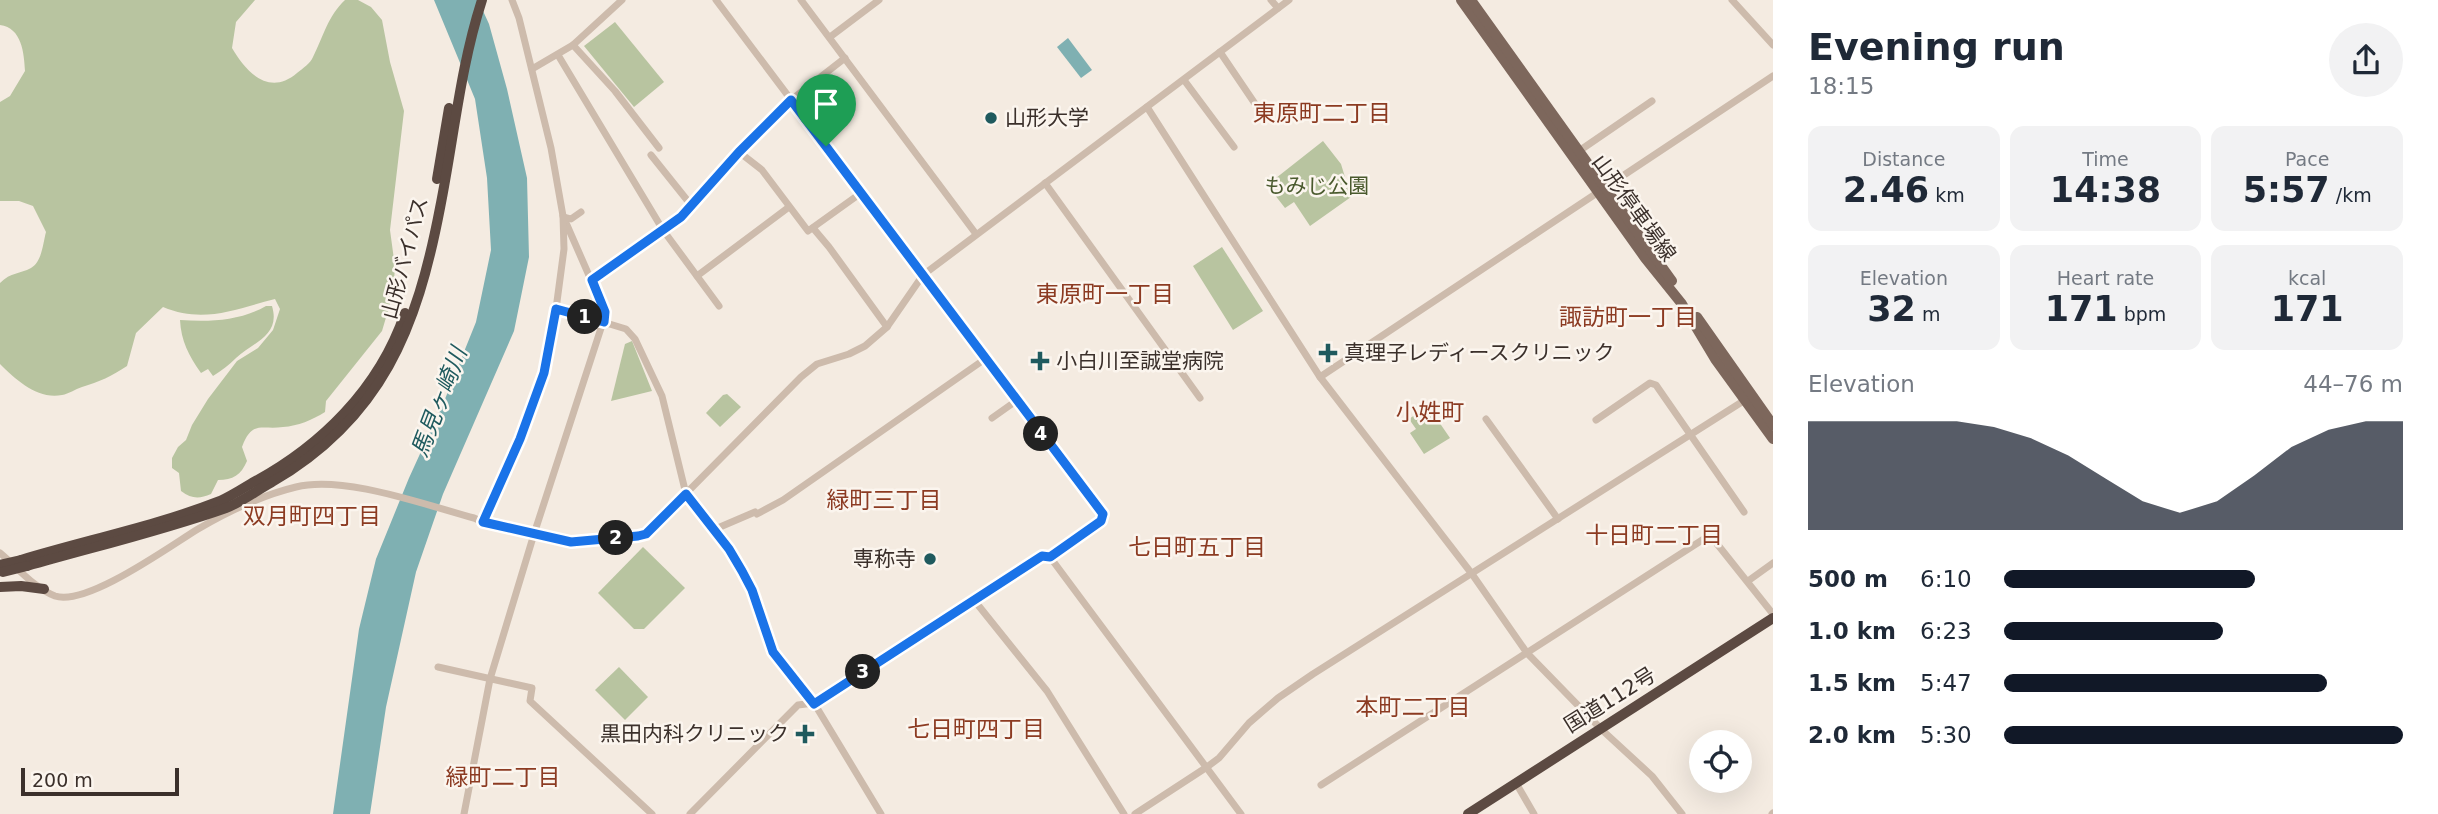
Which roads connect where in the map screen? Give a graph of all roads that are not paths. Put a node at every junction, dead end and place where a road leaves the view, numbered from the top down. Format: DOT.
graph roads {
  1 [pos="474,0"];
  2 [pos="482,0"];
  3 [pos="512,0"];
  4 [pos="622,0"];
  5 [pos="716,0"];
  6 [pos="801,0"];
  7 [pos="879,0"];
  8 [pos="1271,0"];
  9 [pos="1289,0"];
  10 [pos="1461,0"];
  11 [pos="1471,0"];
  12 [pos="1732,0"];
  13 [pos="1278,8"];
  14 [pos="830,37"];
  15 [pos="1773,44"];
  16 [pos="573,45"];
  17 [pos="1220,52"];
  18 [pos="558,55"];
  19 [pos="845,58"];
  20 [pos="532,69"];
  21 [pos="1773,76"];
  22 [pos="1184,80"];
  23 [pos="791,100"];
  24 [pos="1652,101"];
  25 [pos="1147,107"];
  26 [pos="1264,117"];
  27 [pos="1234,147"];
  28 [pos="659,148"];
  29 [pos="1578,151"];
  30 [pos="445,152"];
  31 [pos="739,152"];
  32 [pos="651,155"];
  33 [pos="1045,183"];
  34 [pos="1602,191"];
  35 [pos="861,193"];
  36 [pos="691,205"];
  37 [pos="789,207"];
  38 [pos="581,212"];
  39 [pos="563,216"];
  40 [pos="813,228"];
  41 [pos="663,230"];
  42 [pos="976,234"];
  43 [pos="564,249"];
  44 [pos="579,253"];
  45 [pos="923,275"];
  46 [pos="697,276"];
  47 [pos="592,280"];
  48 [pos="719,306"];
  49 [pos="556,309"];
  50 [pos="604,322"];
  51 [pos="887,327"];
  52 [pos="985,359"];
  53 [pos="1320,377"];
  54 [pos="1200,398"];
  55 [pos="1745,400"];
  56 [pos="1016,401"];
  57 [pos="992,418"];
  58 [pos="1486,419"];
  59 [pos="1596,420"];
  60 [pos="1773,425"];
  61 [pos="1691,435"];
  62 [pos="1773,439"];
  63 [pos="686,494"];
  64 [pos="1744,512"];
  65 [pos="1558,519"];
  66 [pos="483,522"];
  67 [pos="713,530"];
  68 [pos="534,534"];
  69 [pos="0,553"];
  70 [pos="1050,557"];
  71 [pos="1773,562"];
  72 [pos="1,570"];
  73 [pos="1472,574"];
  74 [pos="1748,581"];
  75 [pos="0,587"];
  76 [pos="44,590"];
  77 [pos="974,600"];
  78 [pos="1773,616"];
  79 [pos="1527,653"];
  80 [pos="438,667"];
  81 [pos="490,679"];
  82 [pos="814,704"];
  83 [pos="1601,729"];
  84 [pos="1207,767"];
  85 [pos="1516,783"];
  86 [pos="1321,785"];
  87 [pos="464,814"];
  88 [pos="652,814"];
  89 [pos="690,814"];
  90 [pos="881,814"];
  91 [pos="1124,814"];
  92 [pos="1135,814"];
  93 [pos="1241,814"];
  94 [pos="1468,814"];
  95 [pos="1534,814"];
  96 [pos="1682,814"];
  1 -- 30 [label="highway, 山形バイパス"];
  2 -- 30 [label="highway, 山形バイパス"];
  3 -- 20 [label="street"];
  4 -- 16 [label="street"];
  5 -- 23 [label="street"];
  6 -- 14 [label="street"];
  7 -- 14 [label="street"];
  8 -- 13 [label="street"];
  9 -- 13 [label="street"];
  10 -- 34 [label="main road, 山形停車場線"];
  11 -- 29 [label="main road, 山形停車場線"];
  12 -- 15 [label="street"];
  13 -- 17 [label="street"];
  14 -- 19 [label="street"];
  16 -- 18 [label="street"];
  16 -- 28 [label="street"];
  17 -- 22 [label="street"];
  17 -- 26 [label="street"];
  18 -- 20 [label="street"];
  18 -- 41 [label="street"];
  19 -- 23 [label="street"];
  19 -- 42 [label="street"];
  20 -- 39 [label="street"];
  21 -- 34 [label="street"];
  22 -- 25 [label="street"];
  22 -- 27 [label="street"];
  23 -- 31 [label="street"];
  23 -- 35 [label="street"];
  24 -- 29 [label="street"];
  25 -- 33 [label="street"];
  25 -- 53 [label="street"];
  29 -- 34 [label="main road, 山形停車場線"];
  30 -- 72 [label="highway, 山形バイパス, bridge"];
  31 -- 36 [label="street"];
  31 -- 37 [label="street"];
  32 -- 36 [label="street"];
  33 -- 42 [label="street"];
  33 -- 54 [label="street"];
  34 -- 53 [label="street"];
  34 -- 55 [label="main road, 山形停車場線"];
  34 -- 60 [label="main road, 山形停車場線"];
  35 -- 40 [label="street"];
  35 -- 45 [label="street"];
  36 -- 41 [label="street"];
  37 -- 40 [label="street"];
  37 -- 46 [label="street"];
  38 -- 39 [label="street"];
  39 -- 43 [label="street"];
  39 -- 44 [label="street"];
  40 -- 51 [label="street"];
  41 -- 46 [label="street"];
  41 -- 47 [label="street"];
  42 -- 45 [label="street"];
  43 -- 44 [label="street"];
  43 -- 49 [label="street"];
  44 -- 47 [label="street"];
  45 -- 51 [label="street"];
  45 -- 52 [label="street"];
  46 -- 48 [label="street"];
  47 -- 50 [label="street"];
  49 -- 50 [label="street"];
  49 -- 66 [label="street"];
  50 -- 63 [label="street"];
  50 -- 68 [label="street"];
  51 -- 63 [label="street"];
  52 -- 56 [label="street"];
  52 -- 67 [label="street"];
  53 -- 73 [label="street"];
  55 -- 61 [label="street"];
  55 -- 62 [label="main road, 山形停車場線"];
  56 -- 57 [label="street"];
  56 -- 70 [label="street"];
  58 -- 65 [label="street"];
  59 -- 61 [label="street"];
  61 -- 64 [label="street"];
  61 -- 65 [label="street"];
  63 -- 67 [label="street"];
  63 -- 68 [label="street"];
  65 -- 73 [label="street"];
  66 -- 68 [label="street"];
  66 -- 76 [label="street"];
  67 -- 82 [label="street"];
  68 -- 81 [label="street"];
  69 -- 76 [label="street"];
  70 -- 77 [label="street"];
  70 -- 84 [label="street"];
  71 -- 74 [label="street"];
  73 -- 79 [label="street"];
  73 -- 84 [label="street"];
  74 -- 78 [label="street"];
  74 -- 79 [label="street"];
  75 -- 76 [label="highway"];
  77 -- 82 [label="street"];
  77 -- 91 [label="street"];
  78 -- 83 [label="highway, 国道112号"];
  79 -- 83 [label="street"];
  79 -- 86 [label="street"];
  80 -- 81 [label="street"];
  81 -- 87 [label="street"];
  81 -- 88 [label="street"];
  82 -- 89 [label="street"];
  82 -- 90 [label="street"];
  83 -- 85 [label="highway, 国道112号"];
  83 -- 96 [label="street"];
  84 -- 92 [label="street"];
  84 -- 93 [label="street"];
  85 -- 94 [label="highway, 国道112号"];
  85 -- 95 [label="street"];
}
